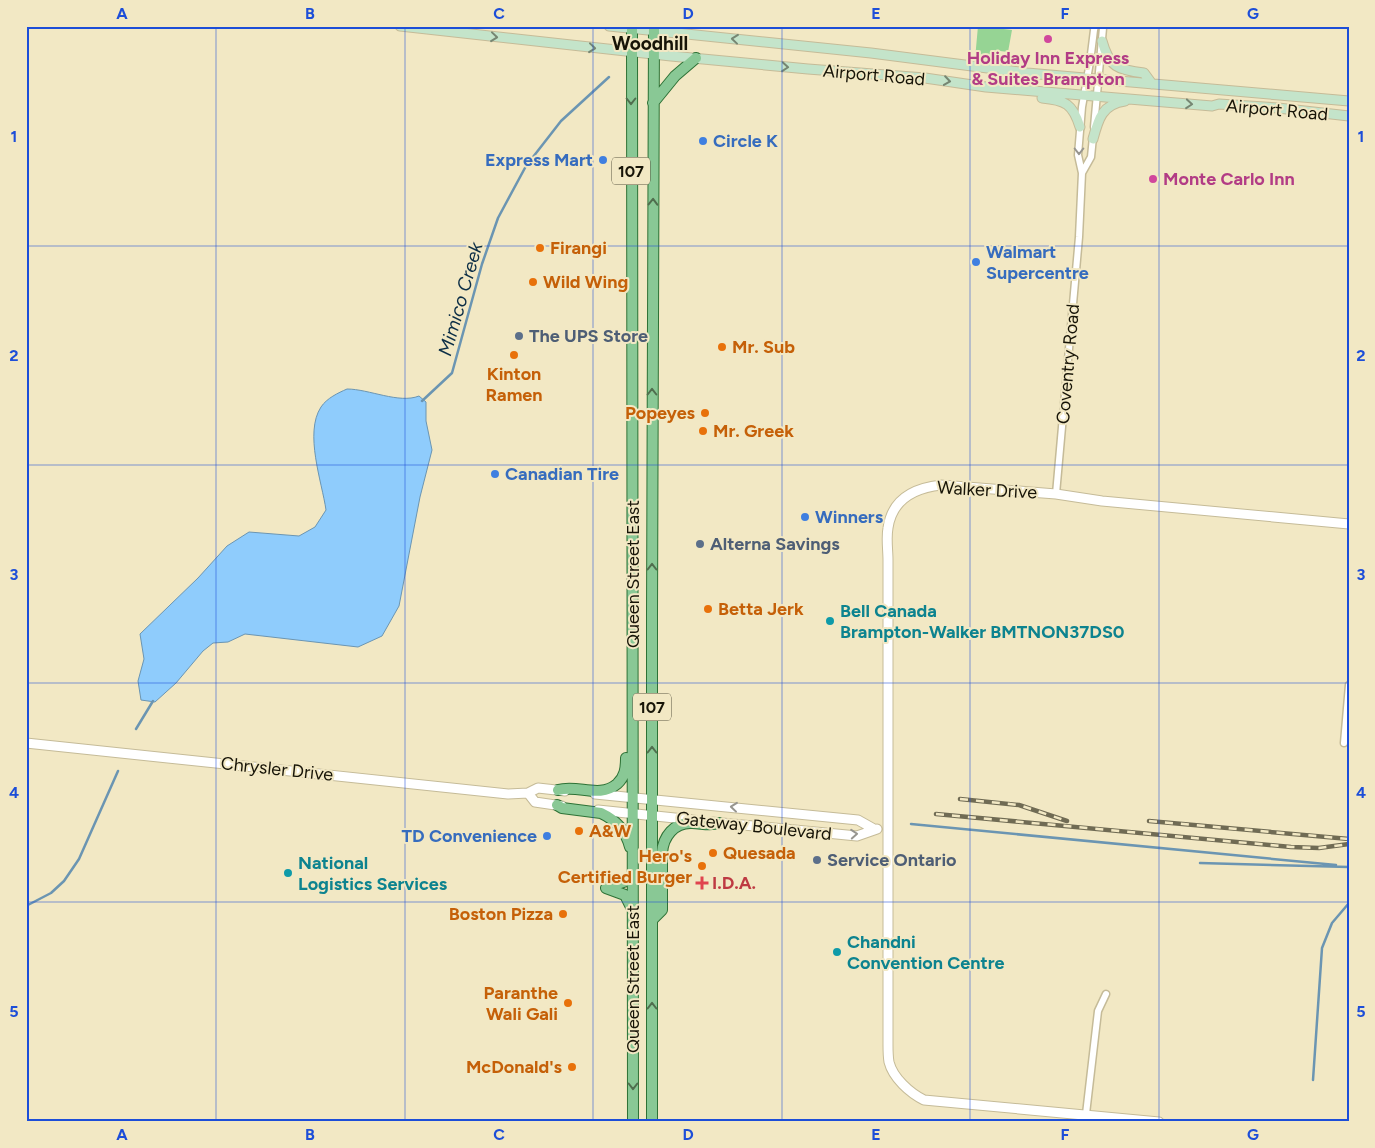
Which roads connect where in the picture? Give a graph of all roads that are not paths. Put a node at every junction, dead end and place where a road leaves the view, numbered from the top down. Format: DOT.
graph roads {
  1 [pos="400,26"];
  2 [pos="609,26"];
  3 [pos="1095,26"];
  4 [pos="1102,26"];
  5 [pos="632,27"];
  6 [pos="654,29"];
  7 [pos="1102,41"];
  8 [pos="632,52"];
  9 [pos="654,54"];
  10 [pos="696,58"];
  11 [pos="1087,78"];
  12 [pos="1098,79"];
  13 [pos="1152,84"];
  14 [pos="1028,91"];
  15 [pos="1084,95"];
  16 [pos="1097,96"];
  17 [pos="1140,100"];
  18 [pos="1349,101"];
  19 [pos="654,103"];
  20 [pos="1349,116"];
  21 [pos="1080,128"];
  22 [pos="1092,139"];
  23 [pos="1082,174"];
  24 [pos="1056,494"];
  25 [pos="1349,524"];
  26 [pos="1349,685"];
  27 [pos="633,723"];
  28 [pos="26,742"];
  29 [pos="1344,743"];
  30 [pos="558,790"];
  31 [pos="528,793"];
  32 [pos="632,797"];
  33 [pos="652,799"];
  34 [pos="557,806"];
  35 [pos="633,814"];
  36 [pos="652,816"];
  37 [pos="719,822"];
  38 [pos="874,829"];
  39 [pos="887,830"];
  40 [pos="633,877"];
  41 [pos="633,911"];
  42 [pos="652,920"];
  43 [pos="1106,994"];
  44 [pos="1086,1114"];
  45 [pos="633,1122"];
  46 [pos="652,1122"];
  47 [pos="1159,1122"];
  1 -- 8 [label="main road, Airport Road, one-way"];
  2 -- 5 [label="main road, Airport Road"];
  3 -- 11 [label="street, Coventry Road"];
  4 -- 7 [label="street, Coventry Road"];
  5 -- 6 [label="main road, Airport Road"];
  5 -- 8 [label="main road, Queen Street East / 107"];
  6 -- 9 [label="main road, Queen Street East / 107"];
  11 -- 6 [label="main road, Airport Road, one-way"];
  7 -- 12 [label="street, Coventry Road"];
  7 -- 13 [label="main road"];
  8 -- 9 [label="main road, Airport Road"];
  8 -- 27 [label="main road, Queen Street East / 107, one-way"];
  9 -- 10 [label="main road, Airport Road"];
  9 -- 19 [label="main road, Queen Street East / 107"];
  10 -- 14 [label="main road, Airport Road, one-way"];
  10 -- 19 [label="main road"];
  11 -- 12 [label="main road, Airport Road"];
  11 -- 15 [label="street, Coventry Road"];
  12 -- 13 [label="main road, Airport Road"];
  12 -- 16 [label="street, Coventry Road"];
  13 -- 18 [label="main road, Airport Road"];
  14 -- 15 [label="main road, Airport Road"];
  14 -- 21 [label="main road"];
  15 -- 16 [label="main road, Airport Road"];
  15 -- 21 [label="street, Coventry Road"];
  16 -- 17 [label="main road, Airport Road"];
  16 -- 22 [label="street, Coventry Road"];
  17 -- 20 [label="main road, Airport Road, one-way"];
  17 -- 22 [label="main road"];
  33 -- 19 [label="main road, Queen Street East / 107, one-way"];
  21 -- 23 [label="street, Coventry Road, one-way"];
  22 -- 23 [label="street, Coventry Road"];
  23 -- 24 [label="street, Coventry Road"];
  24 -- 25 [label="street, Walker Drive"];
  24 -- 39 [label="street, Walker Drive"];
  26 -- 29 [label="street"];
  27 -- 30 [label="main road"];
  27 -- 32 [label="main road, Queen Street East / 107"];
  28 -- 31 [label="street, Chrysler Drive"];
  30 -- 31 [label="street, Chrysler Drive"];
  30 -- 32 [label="street, Chrysler Drive"];
  31 -- 34 [label="street"];
  32 -- 33 [label="street, Chrysler Drive"];
  32 -- 35 [label="main road, Queen Street East / 107"];
  33 -- 36 [label="main road, Queen Street East / 107"];
  38 -- 33 [label="street, Gateway Boulevard, one-way"];
  34 -- 35 [label="street"];
  34 -- 40 [label="main road"];
  35 -- 36 [label="street, Gateway Boulevard"];
  35 -- 40 [label="main road, Queen Street East / 107"];
  36 -- 37 [label="street, Gateway Boulevard"];
  36 -- 42 [label="main road, Queen Street East / 107"];
  37 -- 38 [label="street, Gateway Boulevard, one-way"];
  37 -- 42 [label="main road"];
  38 -- 39 [label="street, Gateway Boulevard"];
  39 -- 44 [label="street, Walker Drive"];
  40 -- 41 [label="main road, Queen Street East / 107"];
  40 -- 41 [label="main road"];
  41 -- 45 [label="main road, Queen Street East / 107, one-way"];
  46 -- 42 [label="main road, Queen Street East / 107, one-way"];
  43 -- 44 [label="street"];
  44 -- 47 [label="street, Walker Drive"];
}
